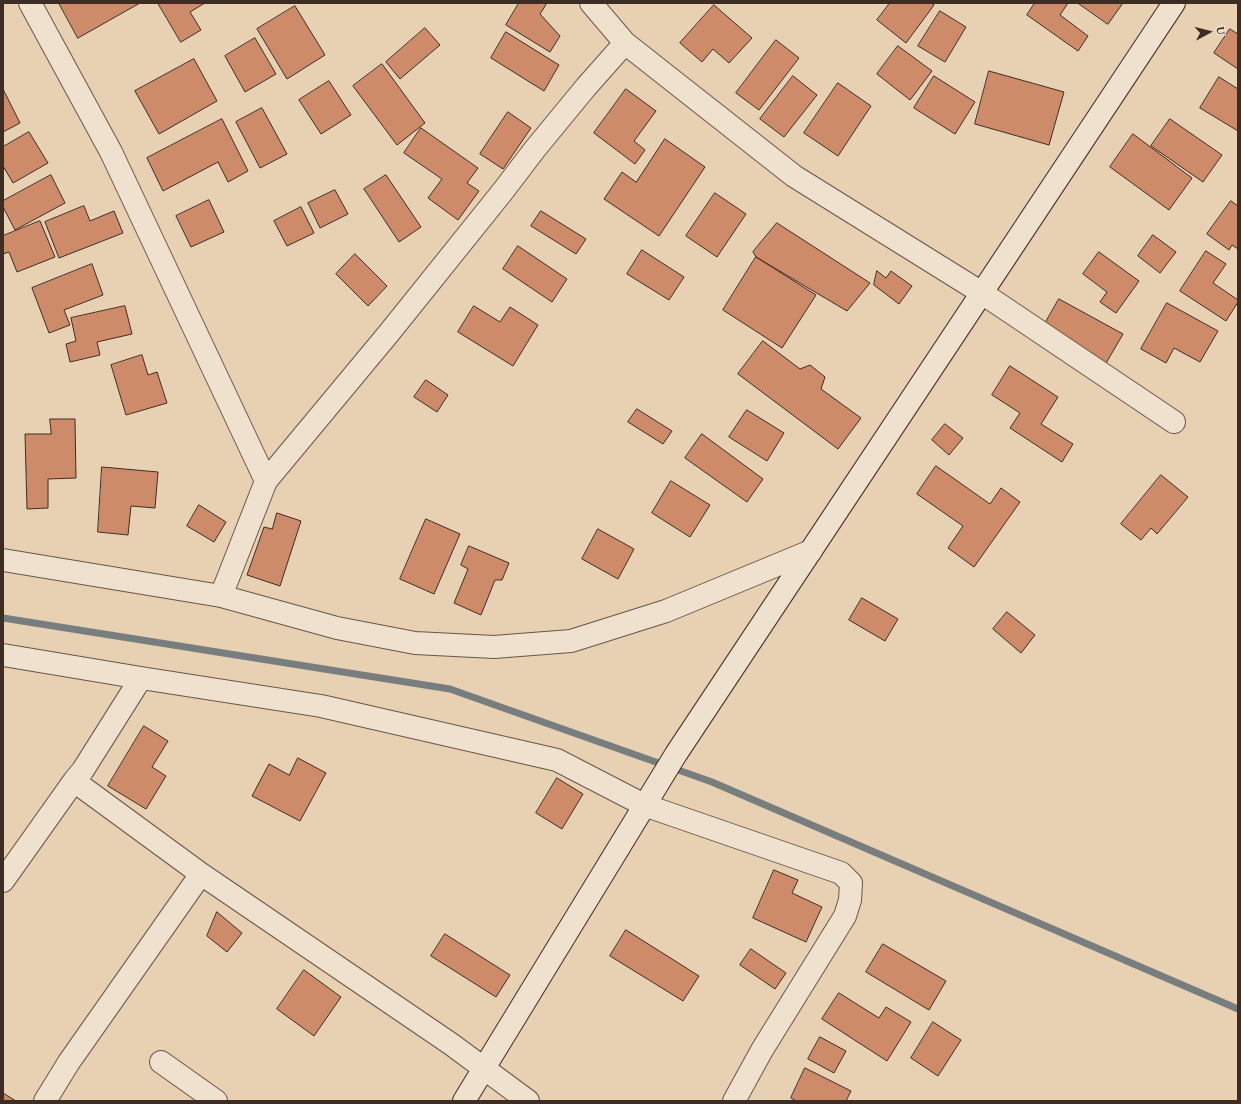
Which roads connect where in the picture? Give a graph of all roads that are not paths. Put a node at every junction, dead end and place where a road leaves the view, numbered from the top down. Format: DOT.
graph roads {
  1 [pos="30,3"];
  2 [pos="591,3"];
  3 [pos="1174,3"];
  4 [pos="625,43"];
  5 [pos="982,293"];
  6 [pos="1174,422"];
  7 [pos="266,481"];
  8 [pos="811,551"];
  9 [pos="3,560"];
  10 [pos="220,596"];
  11 [pos="3,655"];
  12 [pos="142,678"];
  13 [pos="74,781"];
  14 [pos="649,797"];
  15 [pos="201,874"];
  16 [pos="3,881"];
  17 [pos="161,1062"];
  18 [pos="484,1068"];
  19 [pos="45,1101"];
  20 [pos="216,1101"];
  21 [pos="464,1101"];
  22 [pos="528,1101"];
  23 [pos="734,1101"];
  1 -- 7 [label="street"];
  2 -- 4 [label="street"];
  3 -- 5 [label="street"];
  4 -- 5 [label="street"];
  4 -- 7 [label="street"];
  5 -- 6 [label="street"];
  5 -- 8 [label="street"];
  7 -- 10 [label="street"];
  8 -- 10 [label="street"];
  8 -- 14 [label="street"];
  9 -- 10 [label="street"];
  11 -- 12 [label="street"];
  12 -- 13 [label="street"];
  12 -- 14 [label="street"];
  13 -- 15 [label="street"];
  13 -- 16 [label="street"];
  14 -- 18 [label="street"];
  14 -- 23 [label="street"];
  15 -- 18 [label="street"];
  15 -- 19 [label="street"];
  17 -- 20 [label="street"];
  18 -- 21 [label="street"];
  18 -- 22 [label="street"];
}
